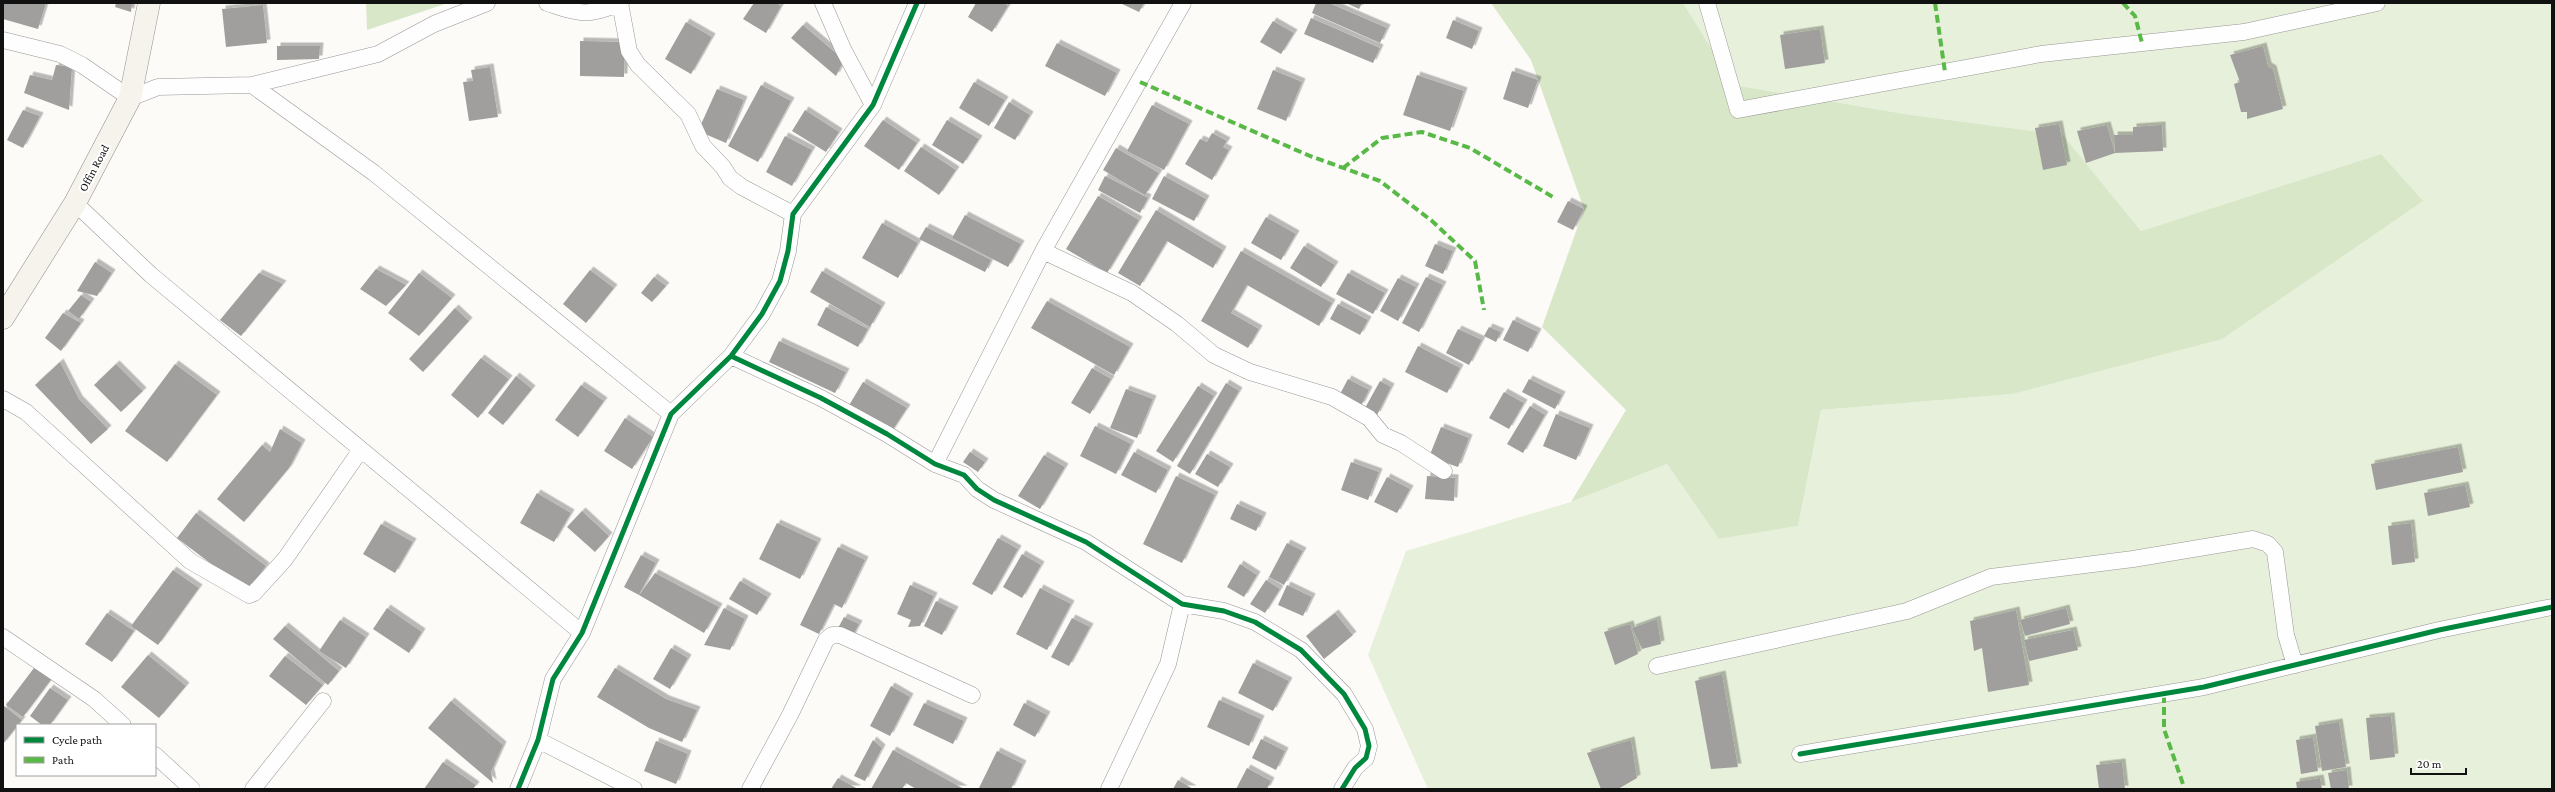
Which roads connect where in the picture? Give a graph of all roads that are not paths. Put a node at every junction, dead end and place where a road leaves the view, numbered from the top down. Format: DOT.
graph roads {
  1 [pos="149,3"];
  2 [pos="487,3"];
  3 [pos="547,3"];
  4 [pos="620,3"];
  5 [pos="823,3"];
  6 [pos="917,3"];
  7 [pos="1183,3"];
  8 [pos="1707,3"];
  9 [pos="2377,3"];
  10 [pos="3,40"];
  11 [pos="252,85"];
  12 [pos="130,98"];
  13 [pos="873,105"];
  14 [pos="75,203"];
  15 [pos="793,214"];
  16 [pos="1043,252"];
  17 [pos="3,318"];
  18 [pos="731,356"];
  19 [pos="3,399"];
  20 [pos="671,414"];
  21 [pos="360,450"];
  22 [pos="935,464"];
  23 [pos="1444,471"];
  24 [pos="1182,604"];
  25 [pos="2552,607"];
  26 [pos="582,633"];
  27 [pos="3,637"];
  28 [pos="2295,665"];
  29 [pos="1657,666"];
  30 [pos="972,695"];
  31 [pos="323,701"];
  32 [pos="121,724"];
  33 [pos="538,740"];
  34 [pos="1800,754"];
  35 [pos="156,756"];
  36 [pos="192,789"];
  37 [pos="252,789"];
  38 [pos="518,789"];
  39 [pos="634,789"];
  40 [pos="750,789"];
  41 [pos="1109,789"];
  42 [pos="1342,789"];
  1 -- 12 [label="street, Offin Road"];
  2 -- 11 [label="street"];
  3 -- 4 [label="street"];
  4 -- 15 [label="street"];
  5 -- 13 [label="street"];
  6 -- 13 [label="street"];
  7 -- 16 [label="street"];
  8 -- 9 [label="street"];
  10 -- 12 [label="street"];
  11 -- 12 [label="street"];
  11 -- 20 [label="street"];
  12 -- 14 [label="street, Offin Road"];
  13 -- 15 [label="street"];
  14 -- 17 [label="street, Offin Road"];
  14 -- 21 [label="street"];
  15 -- 18 [label="street"];
  16 -- 22 [label="street"];
  16 -- 23 [label="street"];
  18 -- 20 [label="street"];
  18 -- 22 [label="street"];
  19 -- 21 [label="street"];
  20 -- 26 [label="street"];
  21 -- 26 [label="street"];
  22 -- 24 [label="street"];
  24 -- 41 [label="street"];
  24 -- 42 [label="street"];
  25 -- 28 [label="street"];
  26 -- 33 [label="street"];
  27 -- 32 [label="street"];
  28 -- 29 [label="street"];
  28 -- 34 [label="street"];
  30 -- 40 [label="street"];
  31 -- 37 [label="street"];
  33 -- 38 [label="street"];
  33 -- 39 [label="street"];
  35 -- 36 [label="street"];
}
